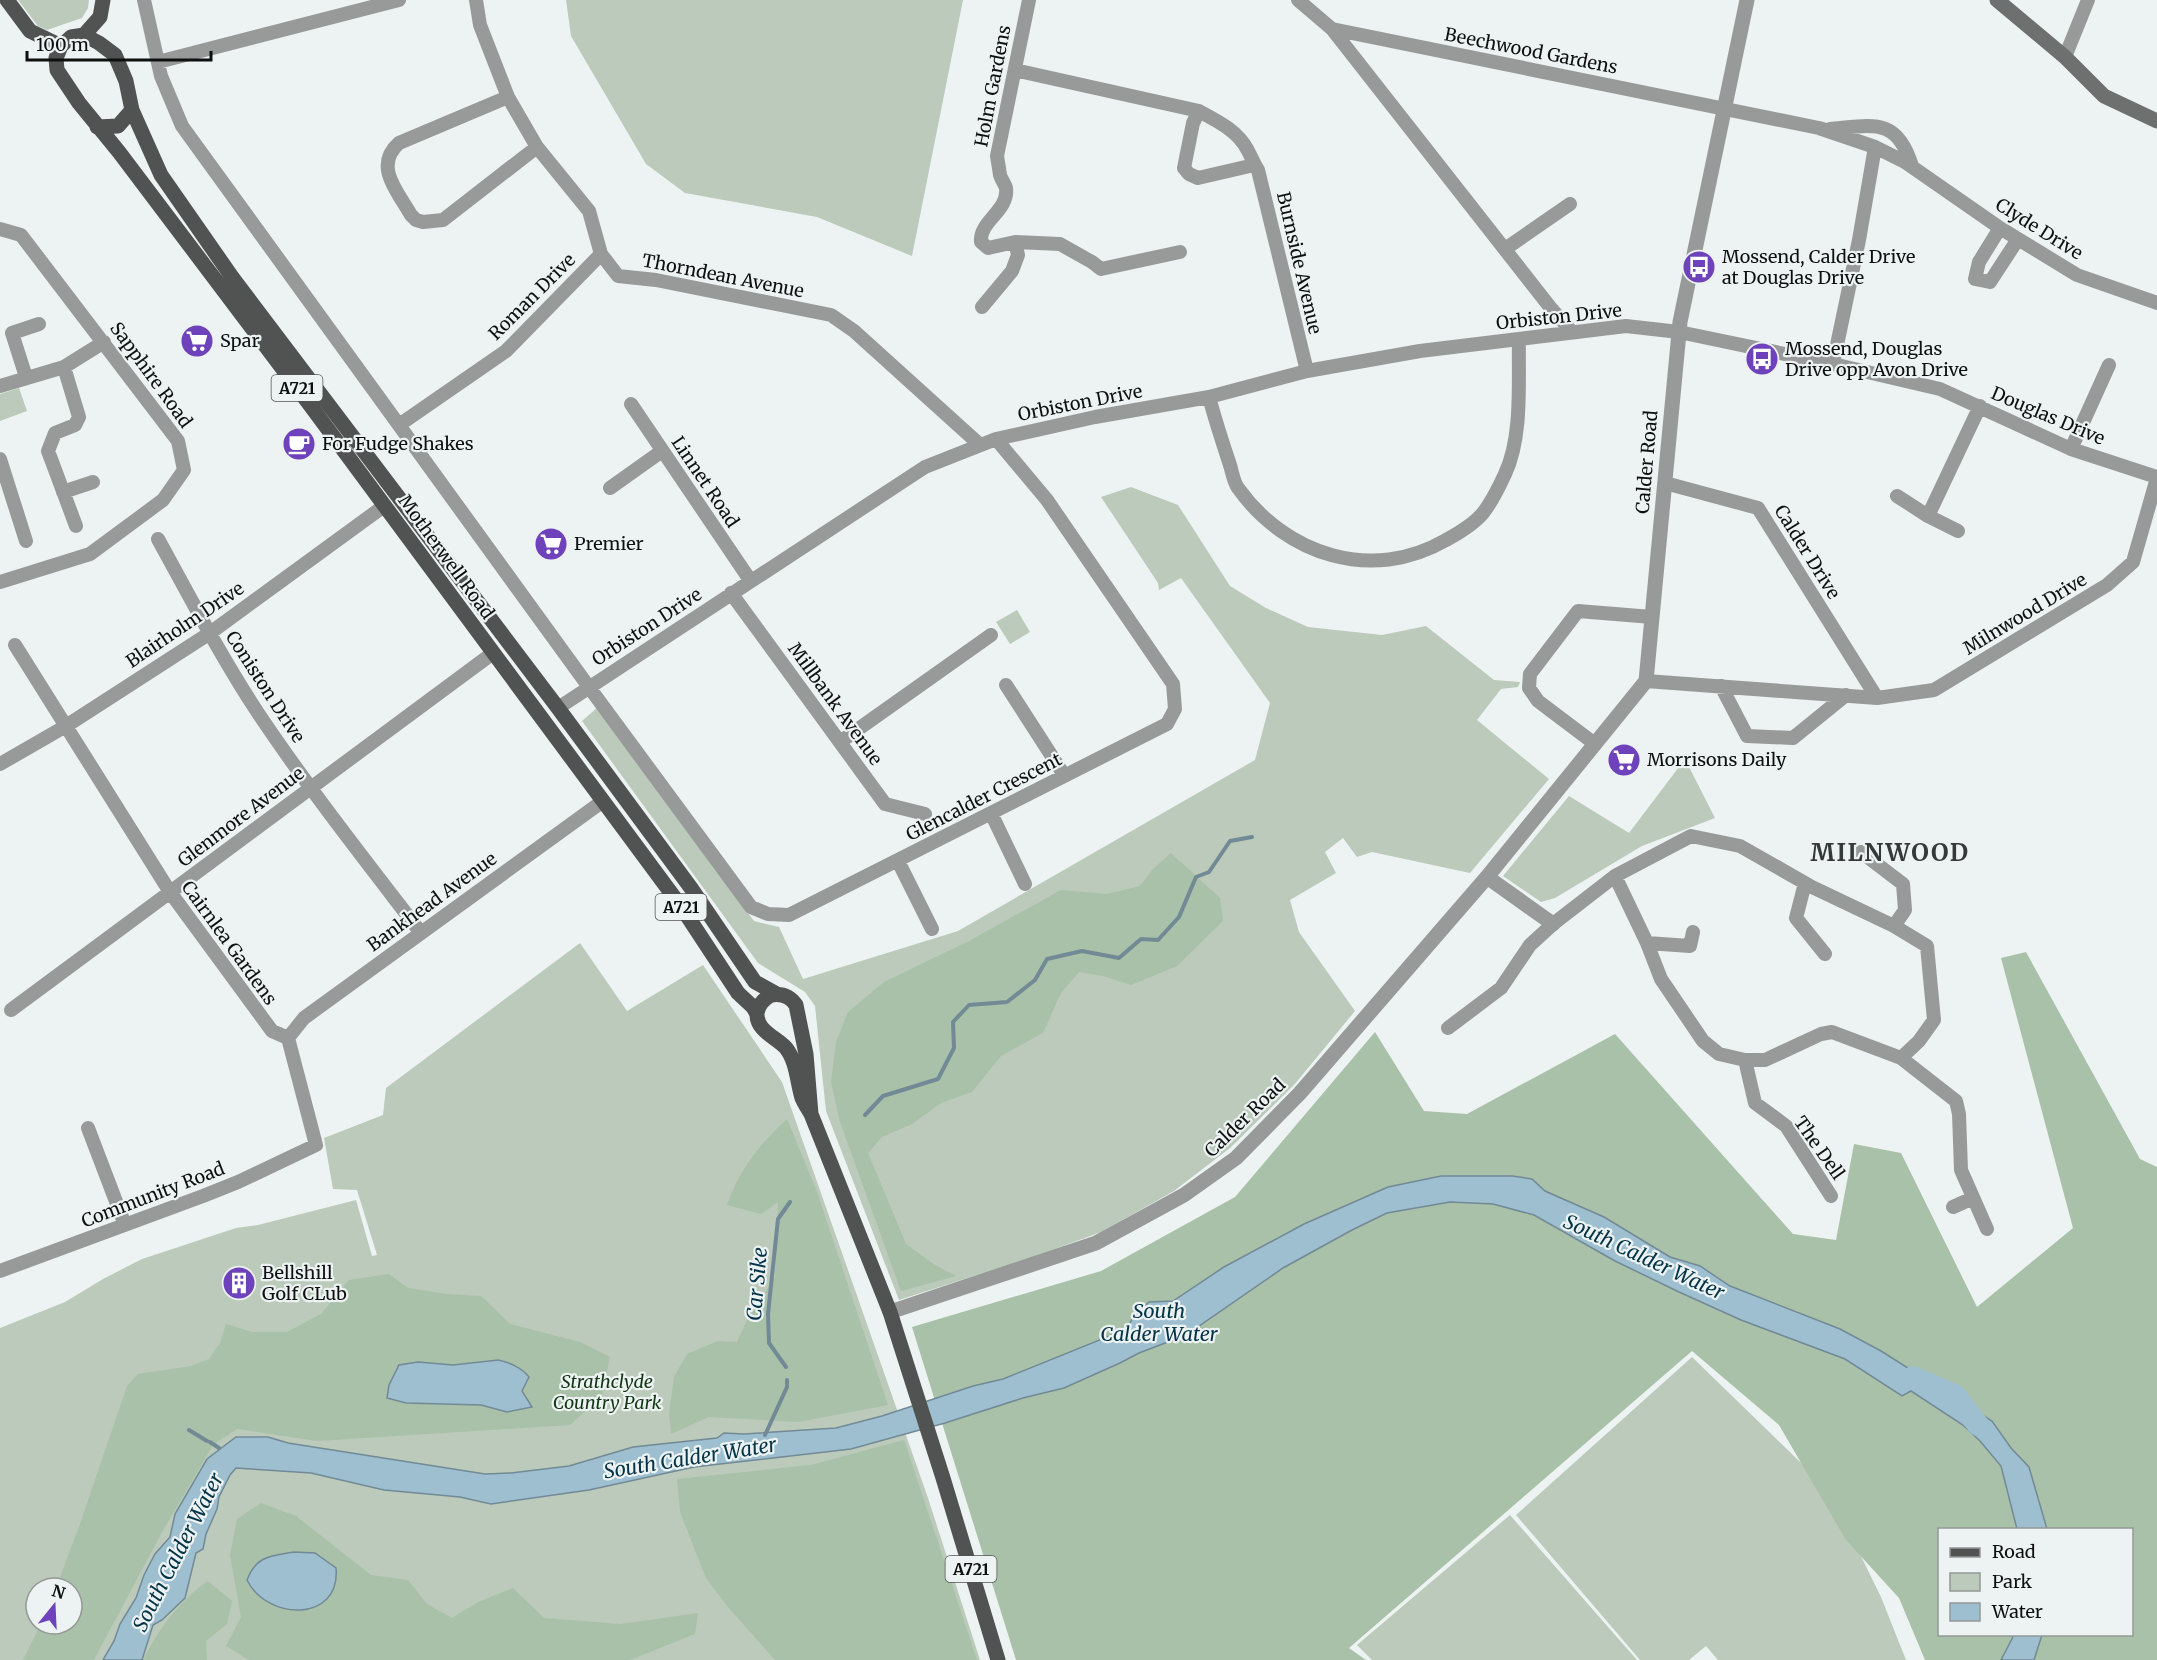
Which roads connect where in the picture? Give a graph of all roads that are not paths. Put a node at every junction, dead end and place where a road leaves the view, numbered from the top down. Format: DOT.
graph roads {
  1 [pos="7,0"];
  2 [pos="103,0"];
  3 [pos="144,0"];
  4 [pos="399,0"];
  5 [pos="476,0"];
  6 [pos="1029,0"];
  7 [pos="1298,0"];
  8 [pos="1747,0"];
  9 [pos="1997,0"];
  10 [pos="2088,0"];
  11 [pos="1332,29"];
  12 [pos="84,35"];
  13 [pos="61,46"];
  14 [pos="2065,57"];
  15 [pos="158,62"];
  16 [pos="1015,70"];
  17 [pos="508,97"];
  18 [pos="1724,108"];
  19 [pos="132,110"];
  20 [pos="1199,111"];
  21 [pos="2157,121"];
  22 [pos="97,127"];
  23 [pos="1819,128"];
  24 [pos="537,147"];
  25 [pos="1875,147"];
  26 [pos="1254,165"];
  27 [pos="1912,166"];
  28 [pos="1570,204"];
  29 [pos="2000,228"];
  30 [pos="0,229"];
  31 [pos="2018,239"];
  32 [pos="1015,242"];
  33 [pos="1505,249"];
  34 [pos="1180,252"];
  35 [pos="601,254"];
  36 [pos="2157,303"];
  37 [pos="982,307"];
  38 [pos="39,324"];
  39 [pos="1572,332"];
  40 [pos="1679,332"];
  41 [pos="6,335"];
  42 [pos="1519,339"];
  43 [pos="104,342"];
  44 [pos="1833,364"];
  45 [pos="2109,365"];
  46 [pos="64,367"];
  47 [pos="1307,371"];
  48 [pos="26,377"];
  49 [pos="0,386"];
  50 [pos="1209,397"];
  51 [pos="631,404"];
  52 [pos="1980,406"];
  53 [pos="399,425"];
  54 [pos="996,439"];
  55 [pos="979,444"];
  56 [pos="2071,449"];
  57 [pos="662,451"];
  58 [pos="0,459"];
  59 [pos="2157,478"];
  60 [pos="93,482"];
  61 [pos="1665,483"];
  62 [pos="610,488"];
  63 [pos="63,492"];
  64 [pos="1898,496"];
  65 [pos="384,506"];
  66 [pos="1928,516"];
  67 [pos="76,526"];
  68 [pos="1958,531"];
  69 [pos="158,539"];
  70 [pos="26,542"];
  71 [pos="750,580"];
  72 [pos="0,582"];
  73 [pos="731,593"];
  74 [pos="1652,616"];
  75 [pos="210,633"];
  76 [pos="991,635"];
  77 [pos="15,645"];
  78 [pos="493,653"];
  79 [pos="1646,681"];
  80 [pos="1006,685"];
  81 [pos="1721,686"];
  82 [pos="588,687"];
  83 [pos="1846,695"];
  84 [pos="1877,698"];
  85 [pos="558,708"];
  86 [pos="66,726"];
  87 [pos="840,742"];
  88 [pos="1596,744"];
  89 [pos="0,764"];
  90 [pos="1064,775"];
  91 [pos="310,788"];
  92 [pos="603,801"];
  93 [pos="992,813"];
  94 [pos="925,814"];
  95 [pos="1861,852"];
  96 [pos="898,861"];
  97 [pos="1615,876"];
  98 [pos="1487,877"];
  99 [pos="1805,883"];
  100 [pos="1025,884"];
  101 [pos="170,892"];
  102 [pos="1553,924"];
  103 [pos="1894,926"];
  104 [pos="932,929"];
  105 [pos="421,933"];
  106 [pos="1647,944"];
  107 [pos="1703,953"];
  108 [pos="1825,954"];
  109 [pos="777,994"];
  110 [pos="11,1010"];
  111 [pos="757,1014"];
  112 [pos="799,1020"];
  113 [pos="1448,1028"];
  114 [pos="774,1037"];
  115 [pos="288,1038"];
  116 [pos="1901,1058"];
  117 [pos="1745,1060"];
  118 [pos="811,1114"];
  119 [pos="88,1128"];
  120 [pos="1831,1196"];
  121 [pos="1973,1198"];
  122 [pos="1953,1208"];
  123 [pos="125,1225"];
  124 [pos="1987,1229"];
  125 [pos="0,1271"];
  126 [pos="890,1312"];
  127 [pos="998,1660"];
  1 -- 13 [label="main road"];
  2 -- 12 [label="main road"];
  3 -- 15 [label="street"];
  4 -- 15 [label="street"];
  5 -- 17 [label="street, Thorndean Avenue"];
  6 -- 16 [label="street, Holm Gardens"];
  7 -- 11 [label="street, Beechwood Gardens"];
  8 -- 18 [label="street, Calder Road"];
  9 -- 14 [label="main road"];
  10 -- 14 [label="street"];
  11 -- 18 [label="street, Beechwood Gardens"];
  11 -- 33 [label="street, Beechwood Gardens"];
  12 -- 13 [label="main road"];
  12 -- 19 [label="main road, Motherwell Road / A721"];
  13 -- 22 [label="main road, Motherwell Road / A721"];
  14 -- 21 [label="main road"];
  15 -- 53 [label="street"];
  16 -- 20 [label="street, Burnside Avenue"];
  16 -- 32 [label="street, Holm Gardens"];
  17 -- 24 [label="street, Thorndean Avenue"];
  17 -- 24 [label="street"];
  18 -- 23 [label="street, Clyde Drive"];
  18 -- 40 [label="street, Calder Road"];
  19 -- 22 [label="main road"];
  19 -- 85 [label="main road, Motherwell Road / A721"];
  20 -- 26 [label="street, Burnside Avenue"];
  20 -- 26 [label="street"];
  22 -- 65 [label="main road, Motherwell Road / A721"];
  23 -- 25 [label="street, Clyde Drive"];
  23 -- 27 [label="street, Clyde Drive"];
  24 -- 35 [label="street, Thorndean Avenue"];
  25 -- 27 [label="street, Clyde Drive"];
  25 -- 44 [label="street"];
  26 -- 47 [label="street, Burnside Avenue"];
  27 -- 29 [label="street, Clyde Drive"];
  28 -- 33 [label="street"];
  29 -- 31 [label="street, Clyde Drive"];
  29 -- 31 [label="street"];
  30 -- 43 [label="street, Sapphire Road"];
  31 -- 36 [label="street, Clyde Drive"];
  32 -- 34 [label="street, Holm Gardens"];
  32 -- 37 [label="street"];
  33 -- 39 [label="street, Beechwood Gardens"];
  35 -- 53 [label="street, Roman Drive"];
  35 -- 55 [label="street, Thorndean Avenue"];
  38 -- 41 [label="street"];
  39 -- 40 [label="street, Orbiston Drive"];
  39 -- 42 [label="street, Orbiston Drive"];
  40 -- 44 [label="street, Douglas Drive"];
  40 -- 61 [label="street, Calder Road"];
  41 -- 48 [label="street"];
  42 -- 47 [label="street, Orbiston Drive"];
  42 -- 50 [label="street"];
  43 -- 46 [label="street"];
  43 -- 72 [label="street, Sapphire Road"];
  44 -- 52 [label="street, Douglas Drive"];
  45 -- 56 [label="street"];
  46 -- 48 [label="street"];
  46 -- 63 [label="street"];
  47 -- 50 [label="street, Orbiston Drive"];
  48 -- 49 [label="street"];
  50 -- 54 [label="street, Orbiston Drive"];
  51 -- 57 [label="street, Linnet Road"];
  52 -- 56 [label="street, Douglas Drive"];
  52 -- 66 [label="street"];
  53 -- 82 [label="street"];
  54 -- 55 [label="street, Orbiston Drive"];
  54 -- 90 [label="street, Glencalder Crescent"];
  55 -- 71 [label="street, Orbiston Drive"];
  56 -- 59 [label="street, Douglas Drive"];
  57 -- 62 [label="street"];
  57 -- 71 [label="street, Linnet Road"];
  58 -- 70 [label="street"];
  59 -- 84 [label="street, Milnwood Drive"];
  60 -- 63 [label="street"];
  61 -- 74 [label="street, Calder Road"];
  61 -- 84 [label="street, Calder Drive"];
  63 -- 67 [label="street"];
  64 -- 66 [label="street"];
  65 -- 75 [label="street, Blairholm Drive"];
  65 -- 78 [label="main road, Motherwell Road / A721"];
  66 -- 68 [label="street"];
  69 -- 75 [label="street, Coniston Drive"];
  71 -- 73 [label="street, Orbiston Drive"];
  73 -- 82 [label="street, Orbiston Drive"];
  73 -- 87 [label="street, Millbank Avenue"];
  74 -- 79 [label="street, Calder Road"];
  74 -- 88 [label="street"];
  75 -- 86 [label="street, Blairholm Drive"];
  75 -- 91 [label="street, Coniston Drive"];
  76 -- 87 [label="street"];
  77 -- 86 [label="street, Cairnlea Gardens"];
  78 -- 91 [label="street, Glenmore Avenue"];
  78 -- 92 [label="main road, Motherwell Road / A721"];
  79 -- 81 [label="street, Milnwood Drive"];
  79 -- 88 [label="street, Calder Road"];
  80 -- 90 [label="street"];
  81 -- 83 [label="street, Milnwood Drive"];
  81 -- 83 [label="street"];
  82 -- 85 [label="street, Orbiston Drive"];
  82 -- 96 [label="street, Glencalder Crescent"];
  83 -- 84 [label="street, Milnwood Drive"];
  85 -- 109 [label="main road, Motherwell Road / A721"];
  86 -- 89 [label="street, Blairholm Drive"];
  86 -- 101 [label="street, Cairnlea Gardens"];
  87 -- 94 [label="street, Millbank Avenue"];
  88 -- 98 [label="street, Calder Road"];
  90 -- 93 [label="street, Glencalder Crescent"];
  91 -- 101 [label="street, Glenmore Avenue"];
  91 -- 105 [label="street, Coniston Drive"];
  92 -- 105 [label="street, Bankhead Avenue"];
  92 -- 111 [label="main road, Motherwell Road / A721"];
  93 -- 96 [label="street, Glencalder Crescent"];
  93 -- 100 [label="street"];
  95 -- 103 [label="street"];
  96 -- 104 [label="street"];
  97 -- 99 [label="street"];
  97 -- 102 [label="street"];
  97 -- 106 [label="street"];
  98 -- 102 [label="street"];
  98 -- 126 [label="street, Calder Road"];
  99 -- 103 [label="street"];
  99 -- 108 [label="street"];
  101 -- 110 [label="street, Glenmore Avenue"];
  101 -- 115 [label="street, Cairnlea Gardens"];
  102 -- 113 [label="street"];
  103 -- 116 [label="street"];
  105 -- 115 [label="street, Bankhead Avenue"];
  106 -- 107 [label="street"];
  106 -- 117 [label="street"];
  109 -- 111 [label="main road"];
  109 -- 112 [label="main road, A721"];
  111 -- 114 [label="main road, A721"];
  112 -- 114 [label="main road"];
  112 -- 118 [label="main road, A721"];
  114 -- 118 [label="main road, A721"];
  115 -- 123 [label="street, Community Road"];
  116 -- 117 [label="street"];
  116 -- 121 [label="street"];
  117 -- 120 [label="street, The Dell"];
  118 -- 126 [label="main road, A721"];
  119 -- 123 [label="street"];
  121 -- 122 [label="street"];
  121 -- 124 [label="street"];
  123 -- 125 [label="street, Community Road"];
  126 -- 127 [label="main road, A721"];
}
